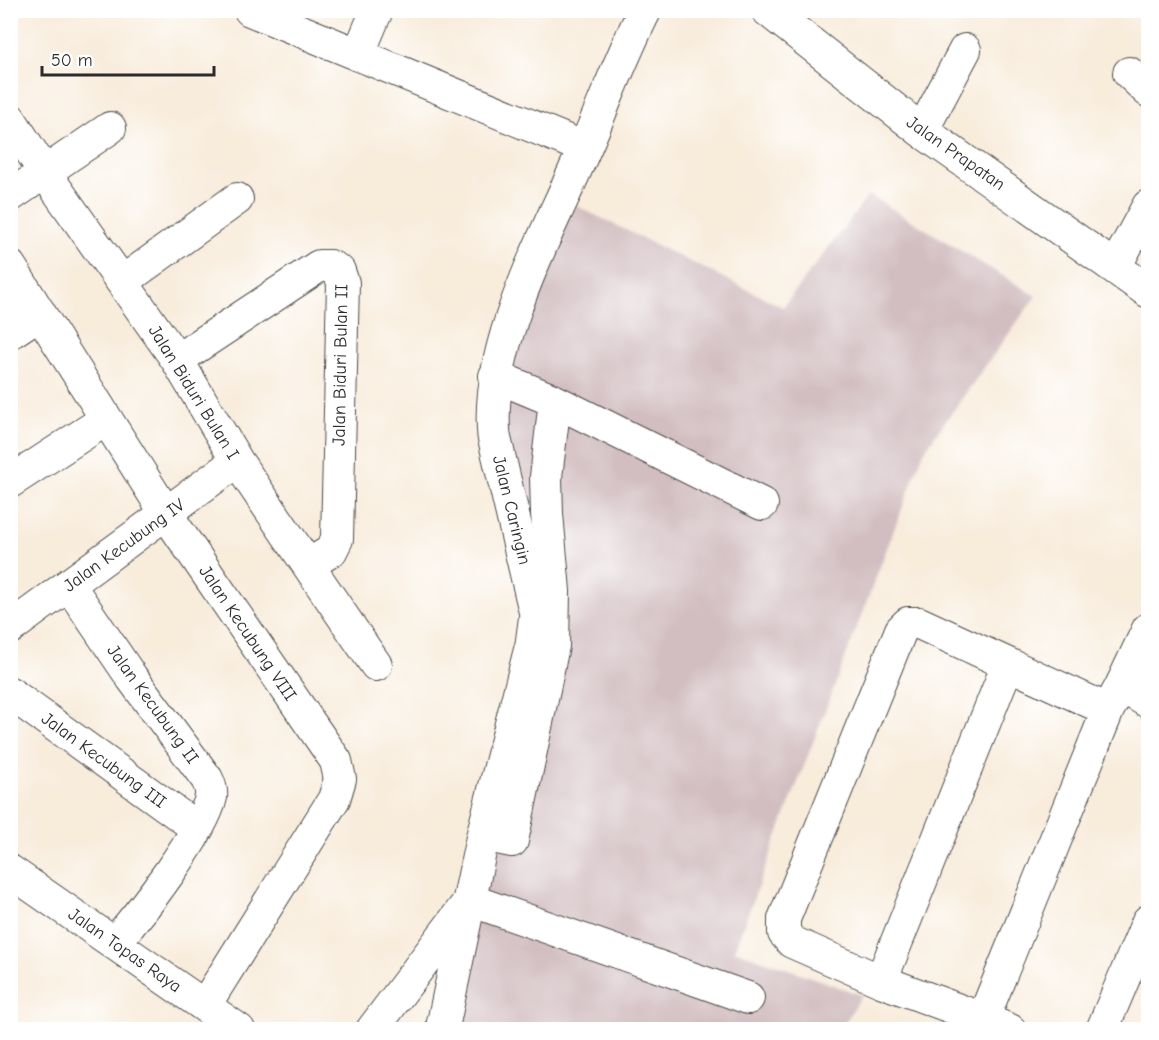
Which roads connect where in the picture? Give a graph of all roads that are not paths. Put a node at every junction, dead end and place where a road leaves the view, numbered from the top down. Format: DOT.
graph roads {
  1 [pos="250,10"];
  2 [pos="377,10"];
  3 [pos="645,10"];
  4 [pos="768,10"];
  5 [pos="965,50"];
  6 [pos="358,55"];
  7 [pos="10,119"];
  8 [pos="110,129"];
  9 [pos="922,131"];
  10 [pos="585,148"];
  11 [pos="45,173"];
  12 [pos="10,196"];
  13 [pos="237,199"];
  14 [pos="1149,206"];
  15 [pos="10,266"];
  16 [pos="1115,267"];
  17 [pos="122,282"];
  18 [pos="1149,291"];
  19 [pos="40,313"];
  20 [pos="10,333"];
  21 [pos="177,360"];
  22 [pos="495,376"];
  23 [pos="555,401"];
  24 [pos="105,420"];
  25 [pos="237,461"];
  26 [pos="10,482"];
  27 [pos="762,504"];
  28 [pos="168,515"];
  29 [pos="309,564"];
  30 [pos="69,585"];
  31 [pos="10,628"];
  32 [pos="1149,629"];
  33 [pos="1008,664"];
  34 [pos="376,665"];
  35 [pos="10,693"];
  36 [pos="1114,698"];
  37 [pos="1149,702"];
  38 [pos="197,828"];
  39 [pos="483,835"];
  40 [pos="10,871"];
  41 [pos="470,900"];
  42 [pos="1149,921"];
  43 [pos="114,943"];
  44 [pos="881,981"];
  45 [pos="748,998"];
  46 [pos="205,1005"];
  47 [pos="997,1024"];
  48 [pos="239,1029"];
  49 [pos="372,1029"];
  50 [pos="442,1029"];
  51 [pos="1102,1029"];
  1 -- 6 [label="street"];
  2 -- 6 [label="street"];
  3 -- 10 [label="main road, Jalan Caringin"];
  4 -- 9 [label="main road, Jalan Prapatan"];
  5 -- 9 [label="street"];
  6 -- 10 [label="street"];
  7 -- 11 [label="street, Jalan Biduri Bulan I"];
  8 -- 11 [label="street"];
  9 -- 16 [label="main road, Jalan Prapatan"];
  10 -- 22 [label="main road, Jalan Caringin"];
  11 -- 12 [label="street"];
  11 -- 17 [label="street, Jalan Biduri Bulan I"];
  13 -- 17 [label="street"];
  14 -- 16 [label="street"];
  15 -- 19 [label="street, Jalan Kecubung VIII"];
  16 -- 18 [label="main road, Jalan Prapatan"];
  17 -- 21 [label="street, Jalan Biduri Bulan I"];
  19 -- 20 [label="street"];
  19 -- 24 [label="street, Jalan Kecubung VIII"];
  21 -- 25 [label="street, Jalan Biduri Bulan I"];
  21 -- 29 [label="street, Jalan Biduri Bulan II"];
  22 -- 23 [label="street"];
  22 -- 39 [label="main road, Jalan Caringin"];
  23 -- 27 [label="street"];
  23 -- 39 [label="street"];
  24 -- 26 [label="street"];
  24 -- 28 [label="street, Jalan Kecubung VIII"];
  25 -- 28 [label="street, Jalan Kecubung IV"];
  25 -- 29 [label="street, Jalan Biduri Bulan I"];
  28 -- 30 [label="street, Jalan Kecubung IV"];
  28 -- 46 [label="street, Jalan Kecubung VIII"];
  29 -- 34 [label="street, Jalan Biduri Bulan I"];
  30 -- 31 [label="street, Jalan Kecubung IV"];
  30 -- 38 [label="street, Jalan Kecubung II"];
  32 -- 36 [label="street"];
  33 -- 36 [label="street"];
  33 -- 44 [label="street"];
  33 -- 44 [label="street"];
  35 -- 38 [label="street, Jalan Kecubung III"];
  36 -- 37 [label="street"];
  36 -- 47 [label="street"];
  38 -- 43 [label="street, Jalan Kecubung II"];
  39 -- 41 [label="main road, Jalan Caringin"];
  40 -- 43 [label="street, Jalan Topas Raya"];
  41 -- 45 [label="street"];
  41 -- 49 [label="street"];
  41 -- 50 [label="main road, Jalan Caringin"];
  42 -- 51 [label="street"];
  43 -- 46 [label="street, Jalan Topas Raya"];
  44 -- 47 [label="street"];
  46 -- 48 [label="street, Jalan Topas Raya"];
}
